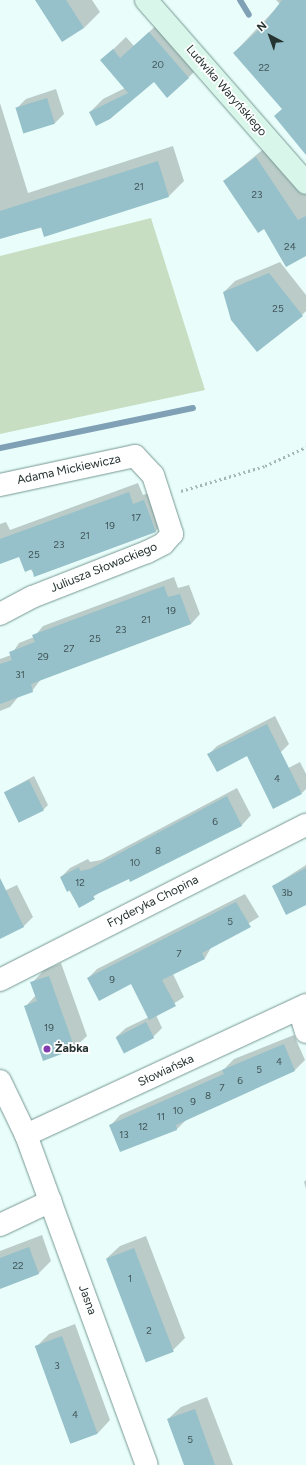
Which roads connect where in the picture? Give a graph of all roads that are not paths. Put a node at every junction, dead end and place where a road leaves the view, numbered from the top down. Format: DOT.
graph roads {
  1 [pos="146,0"];
  2 [pos="306,183"];
  3 [pos="0,485"];
  4 [pos="162,499"];
  5 [pos="0,614"];
  6 [pos="306,825"];
  7 [pos="0,980"];
  8 [pos="303,1007"];
  9 [pos="306,1032"];
  10 [pos="0,1081"];
  11 [pos="26,1135"];
  12 [pos="51,1201"];
  13 [pos="0,1225"];
  14 [pos="147,1465"];
  1 -- 2 [label="main road, Ludwika Waryńskiego"];
  3 -- 4 [label="street, Adama Mickiewicza"];
  4 -- 5 [label="street, Juliusza Słowackiego"];
  6 -- 7 [label="street, Fryderyka Chopina"];
  8 -- 9 [label="street"];
  8 -- 11 [label="street, Słowiańska"];
  10 -- 11 [label="street, Jasna"];
  11 -- 12 [label="street, Jasna"];
  12 -- 13 [label="street"];
  12 -- 14 [label="street, Jasna"];
}
